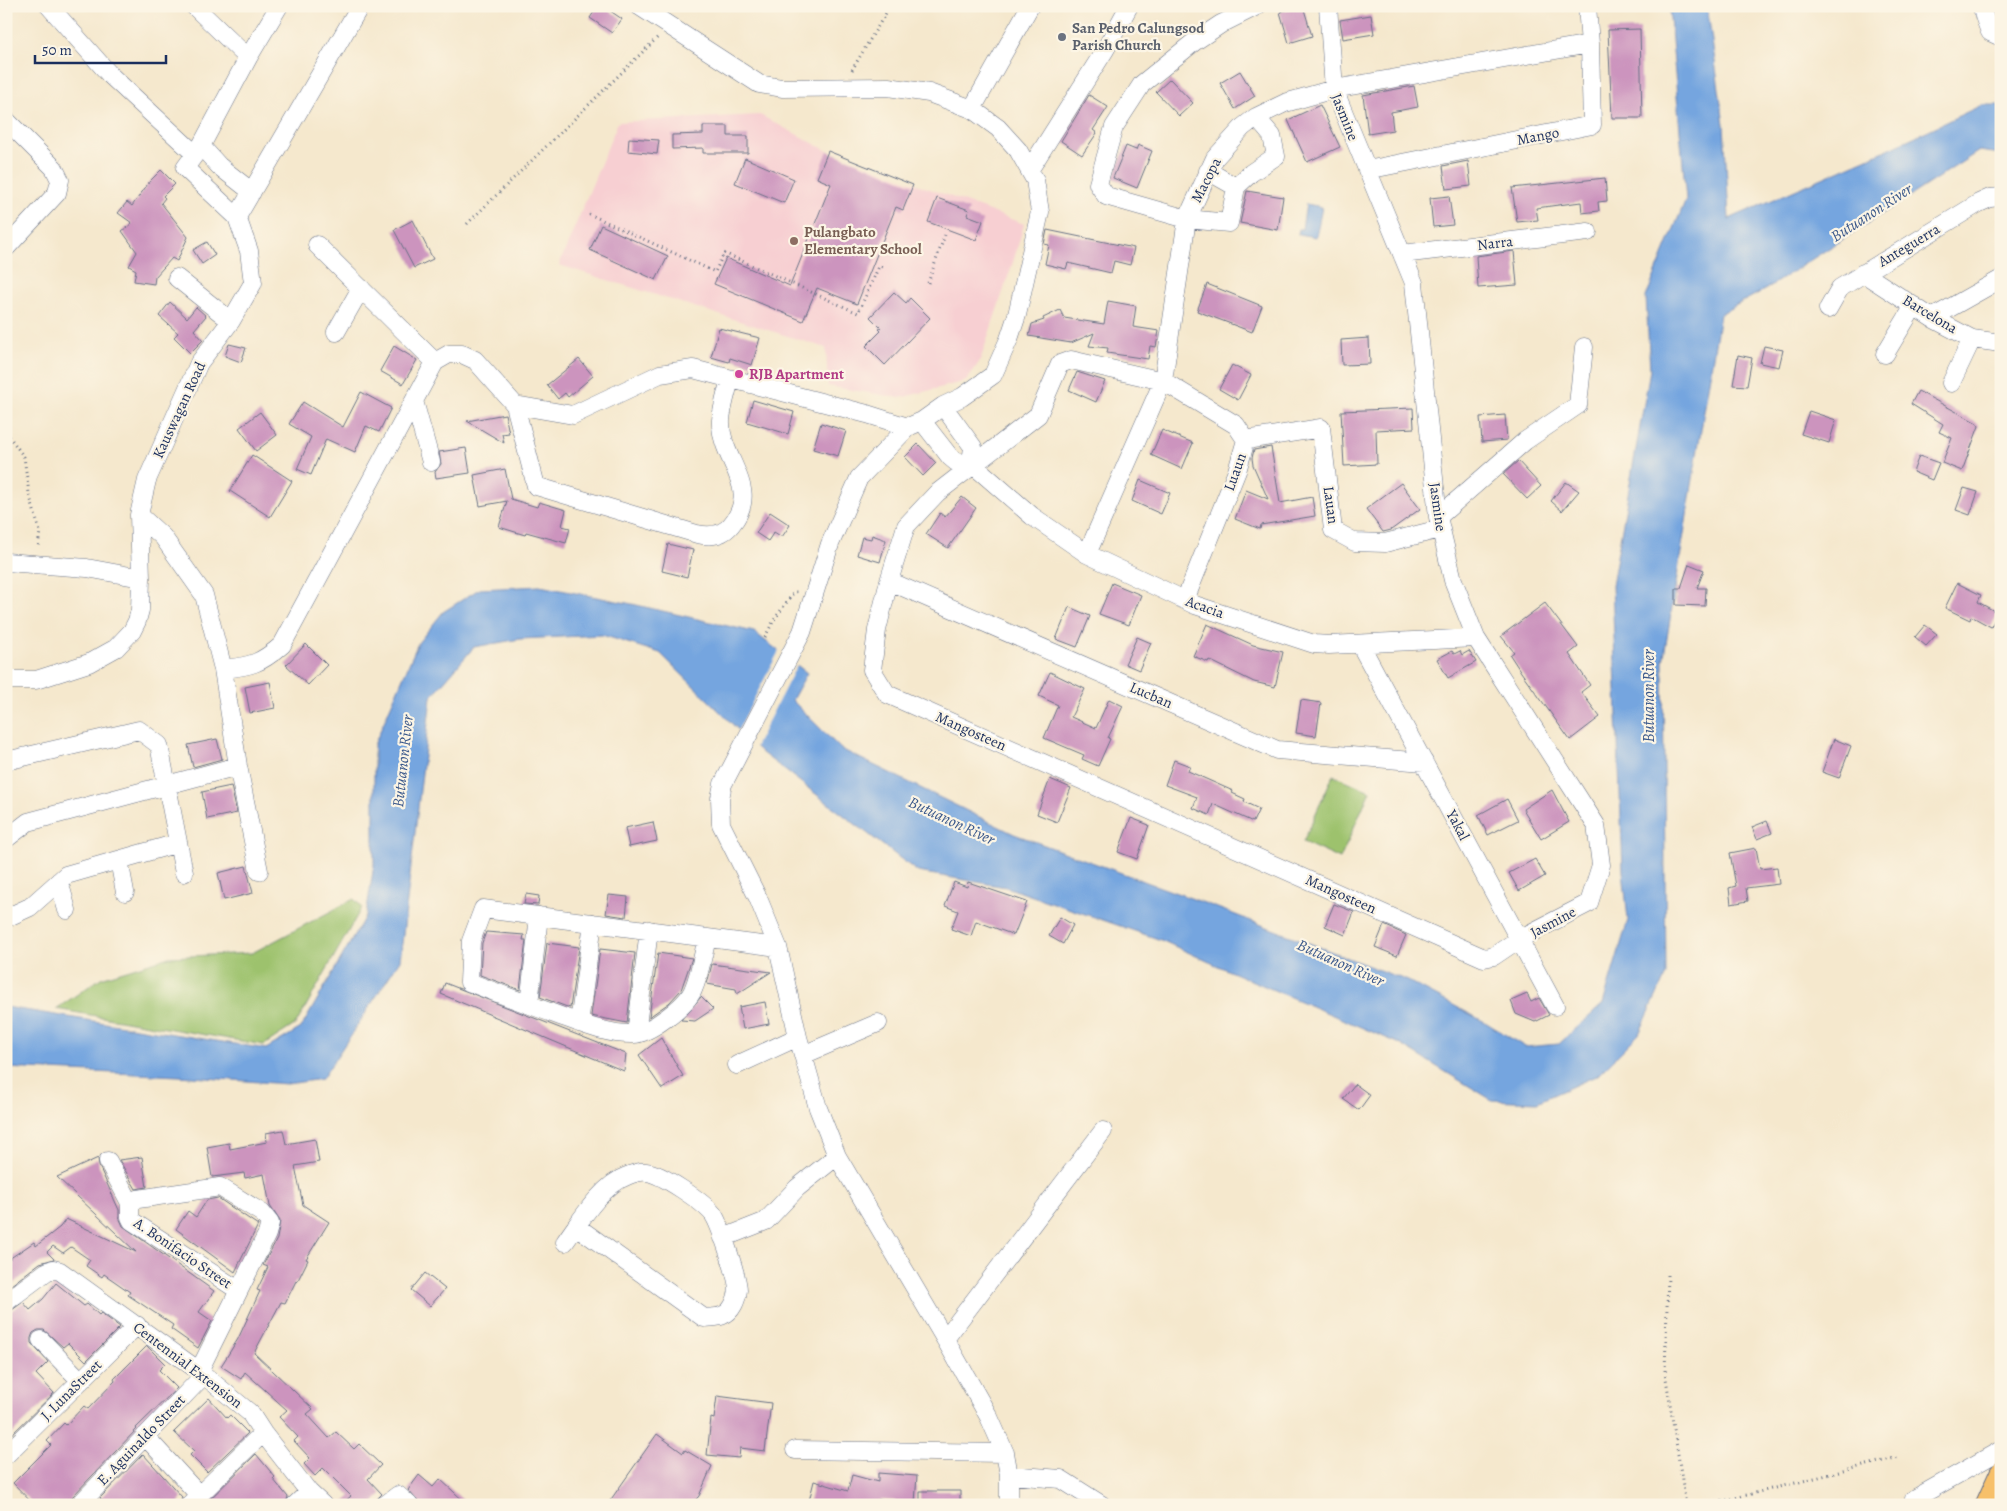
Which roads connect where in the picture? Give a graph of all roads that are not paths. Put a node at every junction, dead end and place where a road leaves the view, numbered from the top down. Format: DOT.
graph roads {
  1 [pos="48,6"];
  2 [pos="194,6"];
  3 [pos="279,6"];
  4 [pos="360,6"];
  5 [pos="638,6"];
  6 [pos="1030,6"];
  7 [pos="1129,6"];
  8 [pos="1257,6"];
  9 [pos="1328,6"];
  10 [pos="1587,6"];
  11 [pos="1982,6"];
  12 [pos="2001,37"];
  13 [pos="1590,44"];
  14 [pos="248,58"];
  15 [pos="1334,89"];
  16 [pos="972,109"];
  17 [pos="1256,117"];
  18 [pos="6,120"];
  19 [pos="198,150"];
  20 [pos="1030,169"];
  21 [pos="1367,170"];
  22 [pos="1208,171"];
  23 [pos="1236,187"];
  24 [pos="252,192"];
  25 [pos="2001,197"];
  26 [pos="237,217"];
  27 [pos="1187,219"];
  28 [pos="1588,232"];
  29 [pos="317,244"];
  30 [pos="6,248"];
  31 [pos="1402,254"];
  32 [pos="1864,273"];
  33 [pos="177,278"];
  34 [pos="2001,279"];
  35 [pos="361,288"];
  36 [pos="1914,306"];
  37 [pos="1828,309"];
  38 [pos="1932,318"];
  39 [pos="231,321"];
  40 [pos="336,332"];
  41 [pos="1972,339"];
  42 [pos="2001,343"];
  43 [pos="1584,347"];
  44 [pos="1885,354"];
  45 [pos="435,362"];
  46 [pos="730,379"];
  47 [pos="1163,380"];
  48 [pos="1951,383"];
  49 [pos="414,401"];
  50 [pos="515,405"];
  51 [pos="943,406"];
  52 [pos="915,424"];
  53 [pos="1246,440"];
  54 [pos="431,462"];
  55 [pos="973,464"];
  56 [pos="139,515"];
  57 [pos="1439,523"];
  58 [pos="1088,554"];
  59 [pos="6,562"];
  60 [pos="141,578"];
  61 [pos="889,581"];
  62 [pos="1185,600"];
  63 [pos="1476,638"];
  64 [pos="1360,644"];
  65 [pos="223,669"];
  66 [pos="6,680"];
  67 [pos="6,761"];
  68 [pos="1424,762"];
  69 [pos="238,766"];
  70 [pos="166,785"];
  71 [pos="6,839"];
  72 [pos="178,843"];
  73 [pos="119,860"];
  74 [pos="259,871"];
  75 [pos="184,873"];
  76 [pos="59,881"];
  77 [pos="125,892"];
  78 [pos="67,910"];
  79 [pos="540,916"];
  80 [pos="6,918"];
  81 [pos="594,923"];
  82 [pos="649,930"];
  83 [pos="707,938"];
  84 [pos="1519,939"];
  85 [pos="778,946"];
  86 [pos="529,1004"];
  87 [pos="1555,1006"];
  88 [pos="579,1023"];
  89 [pos="878,1023"];
  90 [pos="636,1034"];
  91 [pos="798,1036"];
  92 [pos="803,1056"];
  93 [pos="737,1065"];
  94 [pos="1103,1131"];
  95 [pos="837,1156"];
  96 [pos="108,1161"];
  97 [pos="130,1203"];
  98 [pos="576,1226"];
  99 [pos="723,1238"];
  100 [pos="564,1242"];
  101 [pos="238,1290"];
  102 [pos="6,1302"];
  103 [pos="137,1325"];
  104 [pos="945,1339"];
  105 [pos="41,1340"];
  106 [pos="202,1373"];
  107 [pos="80,1381"];
  108 [pos="262,1433"];
  109 [pos="145,1436"];
  110 [pos="795,1450"];
  111 [pos="2001,1450"];
  112 [pos="1005,1454"];
  113 [pos="6,1455"];
  114 [pos="2001,1472"];
  115 [pos="1009,1475"];
  116 [pos="308,1492"];
  117 [pos="1914,1499"];
  118 [pos="194,1500"];
  119 [pos="79,1505"];
  120 [pos="295,1505"];
  121 [pos="323,1505"];
  122 [pos="385,1505"];
  123 [pos="409,1505"];
  124 [pos="1008,1505"];
  125 [pos="1102,1505"];
  126 [pos="1986,1505"];
  1 -- 19 [label="street"];
  2 -- 14 [label="street"];
  3 -- 14 [label="street"];
  4 -- 24 [label="street"];
  5 -- 16 [label="street"];
  6 -- 16 [label="street"];
  7 -- 20 [label="street"];
  8 -- 27 [label="street"];
  9 -- 15 [label="street, Jasmine"];
  10 -- 13 [label="street, Mango"];
  11 -- 12 [label="street"];
  13 -- 15 [label="street, Macopa"];
  13 -- 21 [label="street, Mango"];
  14 -- 19 [label="street"];
  15 -- 17 [label="street, Macopa"];
  15 -- 21 [label="street, Jasmine"];
  16 -- 20 [label="street"];
  17 -- 22 [label="street, Macopa"];
  17 -- 23 [label="street"];
  18 -- 30 [label="street"];
  19 -- 24 [label="street"];
  19 -- 26 [label="street"];
  20 -- 51 [label="street"];
  21 -- 31 [label="street, Jasmine"];
  22 -- 23 [label="street"];
  22 -- 27 [label="street, Macopa"];
  23 -- 27 [label="street"];
  24 -- 26 [label="street"];
  25 -- 32 [label="street, Anteguerra"];
  26 -- 39 [label="street, Kauswagan Road"];
  27 -- 47 [label="street, Macopa"];
  28 -- 31 [label="street, Narra"];
  29 -- 35 [label="street"];
  31 -- 57 [label="street, Jasmine"];
  32 -- 36 [label="street, Barcelona"];
  32 -- 37 [label="street, Anteguerra"];
  33 -- 39 [label="street"];
  34 -- 38 [label="street"];
  35 -- 40 [label="street"];
  35 -- 45 [label="street"];
  36 -- 38 [label="street, Barcelona"];
  36 -- 44 [label="street"];
  38 -- 41 [label="street, Barcelona"];
  39 -- 56 [label="street, Kauswagan Road"];
  41 -- 42 [label="street, Barcelona"];
  41 -- 48 [label="street"];
  43 -- 57 [label="street"];
  45 -- 49 [label="street"];
  45 -- 50 [label="street"];
  46 -- 50 [label="street"];
  46 -- 50 [label="street"];
  46 -- 52 [label="street"];
  47 -- 53 [label="street, Luaun"];
  47 -- 55 [label="street, Mangosteen"];
  47 -- 58 [label="street, Macopa"];
  49 -- 54 [label="street"];
  49 -- 65 [label="street"];
  51 -- 52 [label="street"];
  51 -- 55 [label="street"];
  52 -- 55 [label="street"];
  52 -- 85 [label="street"];
  53 -- 57 [label="street, Lauan"];
  53 -- 62 [label="street, Luaun"];
  55 -- 58 [label="street, Acacia"];
  55 -- 61 [label="street, Mangosteen"];
  56 -- 60 [label="street, Kauswagan Road"];
  56 -- 65 [label="street"];
  57 -- 63 [label="street, Jasmine"];
  58 -- 62 [label="street, Acacia"];
  59 -- 60 [label="street"];
  60 -- 66 [label="street, Kauswagan Road"];
  61 -- 68 [label="street, Lucban"];
  61 -- 84 [label="street, Mangosteen"];
  62 -- 64 [label="street, Acacia"];
  63 -- 64 [label="street, Acacia"];
  63 -- 84 [label="street, Jasmine"];
  64 -- 68 [label="street, Yakal"];
  65 -- 69 [label="street"];
  67 -- 70 [label="street"];
  68 -- 84 [label="street, Yakal"];
  69 -- 70 [label="street"];
  69 -- 74 [label="street"];
  70 -- 71 [label="street"];
  70 -- 72 [label="street"];
  72 -- 73 [label="street"];
  72 -- 75 [label="street"];
  73 -- 76 [label="street"];
  73 -- 77 [label="street"];
  76 -- 78 [label="street"];
  76 -- 80 [label="street"];
  79 -- 81 [label="street"];
  79 -- 86 [label="street"];
  79 -- 86 [label="street"];
  81 -- 82 [label="street"];
  81 -- 88 [label="street"];
  82 -- 83 [label="street"];
  82 -- 90 [label="street"];
  83 -- 85 [label="street"];
  83 -- 90 [label="street"];
  84 -- 87 [label="street, Yakal"];
  85 -- 91 [label="street"];
  86 -- 88 [label="street"];
  88 -- 90 [label="street"];
  89 -- 92 [label="street"];
  91 -- 92 [label="street"];
  91 -- 93 [label="street"];
  92 -- 95 [label="street"];
  94 -- 104 [label="street"];
  95 -- 99 [label="street"];
  95 -- 104 [label="street"];
  96 -- 97 [label="street, A. Bonifacio Street"];
  97 -- 101 [label="street, A. Bonifacio Street"];
  97 -- 101 [label="street, E. Aguinaldo Street"];
  98 -- 99 [label="street"];
  98 -- 99 [label="street"];
  98 -- 100 [label="street"];
  101 -- 106 [label="street, E. Aguinaldo Street"];
  102 -- 103 [label="street, Centennial Extension"];
  103 -- 106 [label="street, Centennial Extension"];
  103 -- 107 [label="street, J. LunaStreet"];
  104 -- 112 [label="street"];
  105 -- 107 [label="street"];
  106 -- 108 [label="street, Centennial Extension"];
  106 -- 109 [label="street, E. Aguinaldo Street"];
  107 -- 113 [label="street, J. LunaStreet"];
  108 -- 116 [label="street, Centennial Extension"];
  108 -- 118 [label="street"];
  109 -- 118 [label="street"];
  109 -- 119 [label="street, E. Aguinaldo Street"];
  110 -- 112 [label="street"];
  111 -- 117 [label="street"];
  112 -- 115 [label="street"];
  114 -- 126 [label="main road"];
  115 -- 124 [label="street"];
  115 -- 125 [label="street"];
  116 -- 120 [label="street"];
  116 -- 121 [label="street, Centennial Extension"];
  122 -- 123 [label="street"];
}
